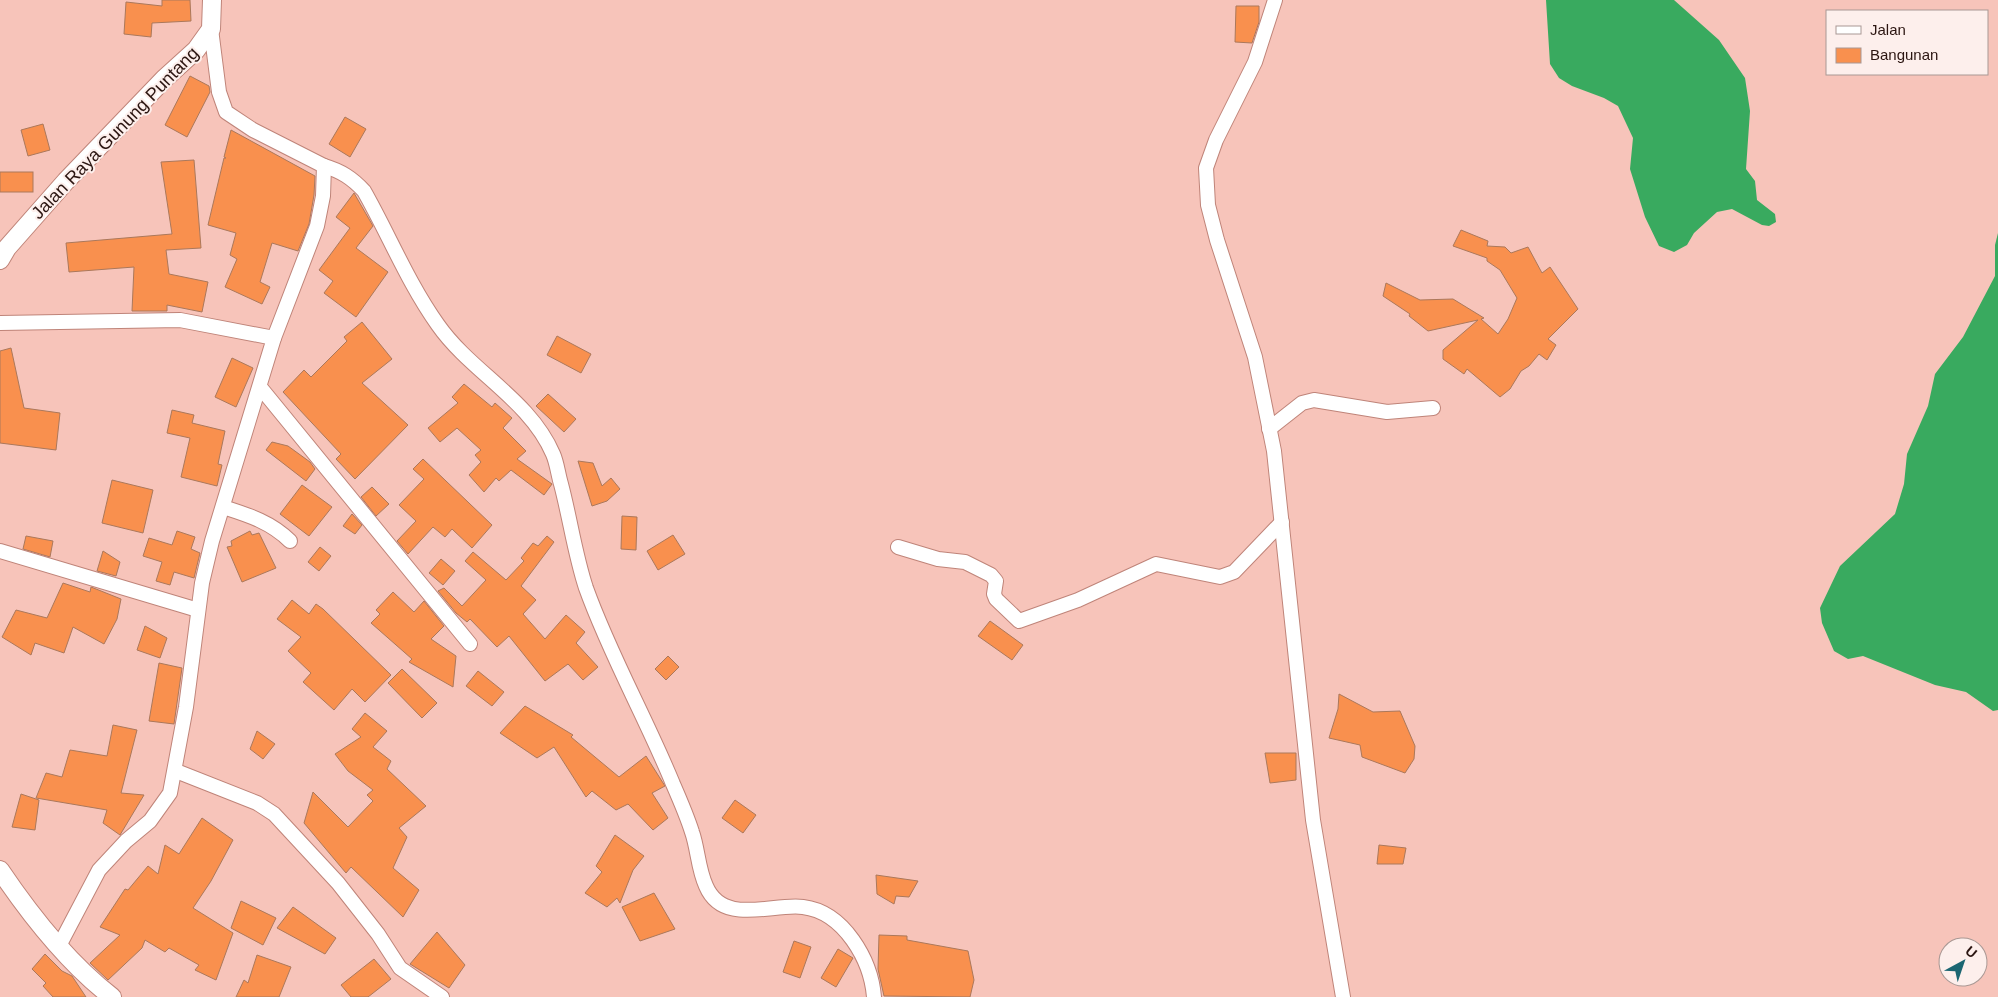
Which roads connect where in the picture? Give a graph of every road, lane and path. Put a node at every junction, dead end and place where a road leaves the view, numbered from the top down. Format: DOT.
graph roads {
  1 [pos="212,0"];
  2 [pos="1275,0"];
  3 [pos="211,29"];
  4 [pos="324,166"];
  5 [pos="0,260"];
  6 [pos="0,323"];
  7 [pos="274,338"];
  8 [pos="260,387"];
  9 [pos="1433,408"];
  10 [pos="1269,429"];
  11 [pos="222,507"];
  12 [pos="1282,522"];
  13 [pos="290,541"];
  14 [pos="898,547"];
  15 [pos="0,551"];
  16 [pos="198,610"];
  17 [pos="470,644"];
  18 [pos="176,771"];
  19 [pos="0,870"];
  20 [pos="59,946"];
  21 [pos="102,994"];
  22 [pos="442,997"];
  23 [pos="874,997"];
  24 [pos="1343,997"];
  1 -- 3 [label="street, Jalan Raya Gunung Puntang"];
  2 -- 10 [label="street"];
  3 -- 4 [label="street"];
  3 -- 5 [label="street, Jalan Raya Gunung Puntang"];
  4 -- 7 [label="street"];
  4 -- 23 [label="street"];
  6 -- 7 [label="street"];
  7 -- 8 [label="street"];
  8 -- 11 [label="street"];
  8 -- 17 [label="street"];
  9 -- 10 [label="street"];
  10 -- 12 [label="street"];
  11 -- 13 [label="street"];
  11 -- 16 [label="street"];
  12 -- 14 [label="street"];
  12 -- 24 [label="street"];
  15 -- 16 [label="street"];
  16 -- 18 [label="street"];
  18 -- 20 [label="street"];
  18 -- 22 [label="street"];
  19 -- 20 [label="street"];
  20 -- 21 [label="street"];
}
